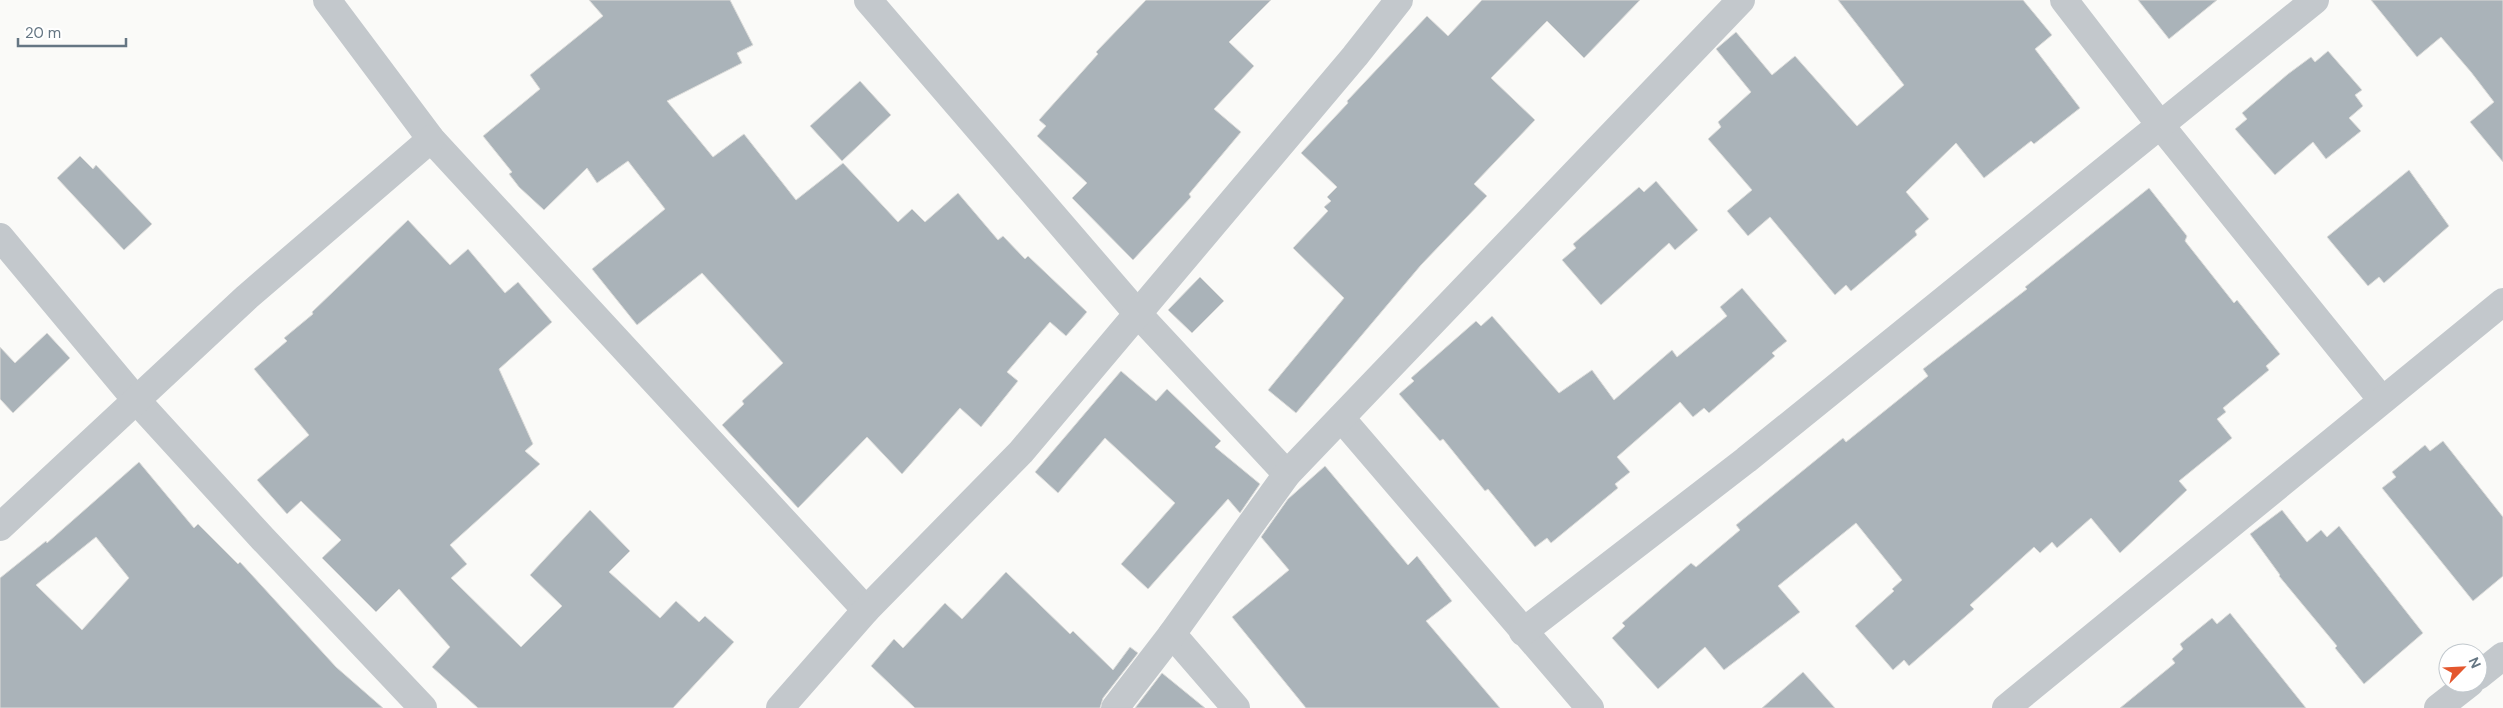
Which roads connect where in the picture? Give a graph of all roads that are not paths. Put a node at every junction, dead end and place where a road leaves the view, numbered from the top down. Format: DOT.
graph roads {
  1 [pos="328,0"];
  2 [pos="868,0"];
  3 [pos="1399,0"];
  4 [pos="1741,0"];
  5 [pos="2064,0"];
  6 [pos="2315,0"];
  7 [pos="2161,126"];
  8 [pos="431,139"];
  9 [pos="0,238"];
  10 [pos="2503,302"];
  11 [pos="1138,314"];
  12 [pos="2382,400"];
  13 [pos="137,401"];
  14 [pos="1341,418"];
  15 [pos="1287,474"];
  16 [pos="0,527"];
  17 [pos="866,610"];
  18 [pos="1523,632"];
  19 [pos="1172,634"];
  20 [pos="2503,656"];
  21 [pos="2488,668"];
  22 [pos="2457,693"];
  23 [pos="423,708"];
  24 [pos="780,708"];
  25 [pos="1115,708"];
  26 [pos="1236,708"];
  27 [pos="1590,708"];
  28 [pos="2006,708"];
  29 [pos="2438,708"];
  1 -- 8 [label="street"];
  2 -- 11 [label="street"];
  3 -- 11 [label="street"];
  4 -- 14 [label="street"];
  5 -- 7 [label="street"];
  6 -- 7 [label="street"];
  7 -- 12 [label="street"];
  7 -- 18 [label="street"];
  8 -- 13 [label="street"];
  8 -- 17 [label="street"];
  9 -- 13 [label="street"];
  10 -- 12 [label="street"];
  11 -- 15 [label="street"];
  11 -- 17 [label="street"];
  12 -- 28 [label="street"];
  13 -- 16 [label="street"];
  13 -- 23 [label="street"];
  14 -- 15 [label="street"];
  14 -- 18 [label="street"];
  15 -- 19 [label="street"];
  17 -- 24 [label="street"];
  18 -- 27 [label="street"];
  19 -- 25 [label="street"];
  19 -- 26 [label="street"];
  20 -- 21 [label="street"];
  22 -- 29 [label="street"];
}
